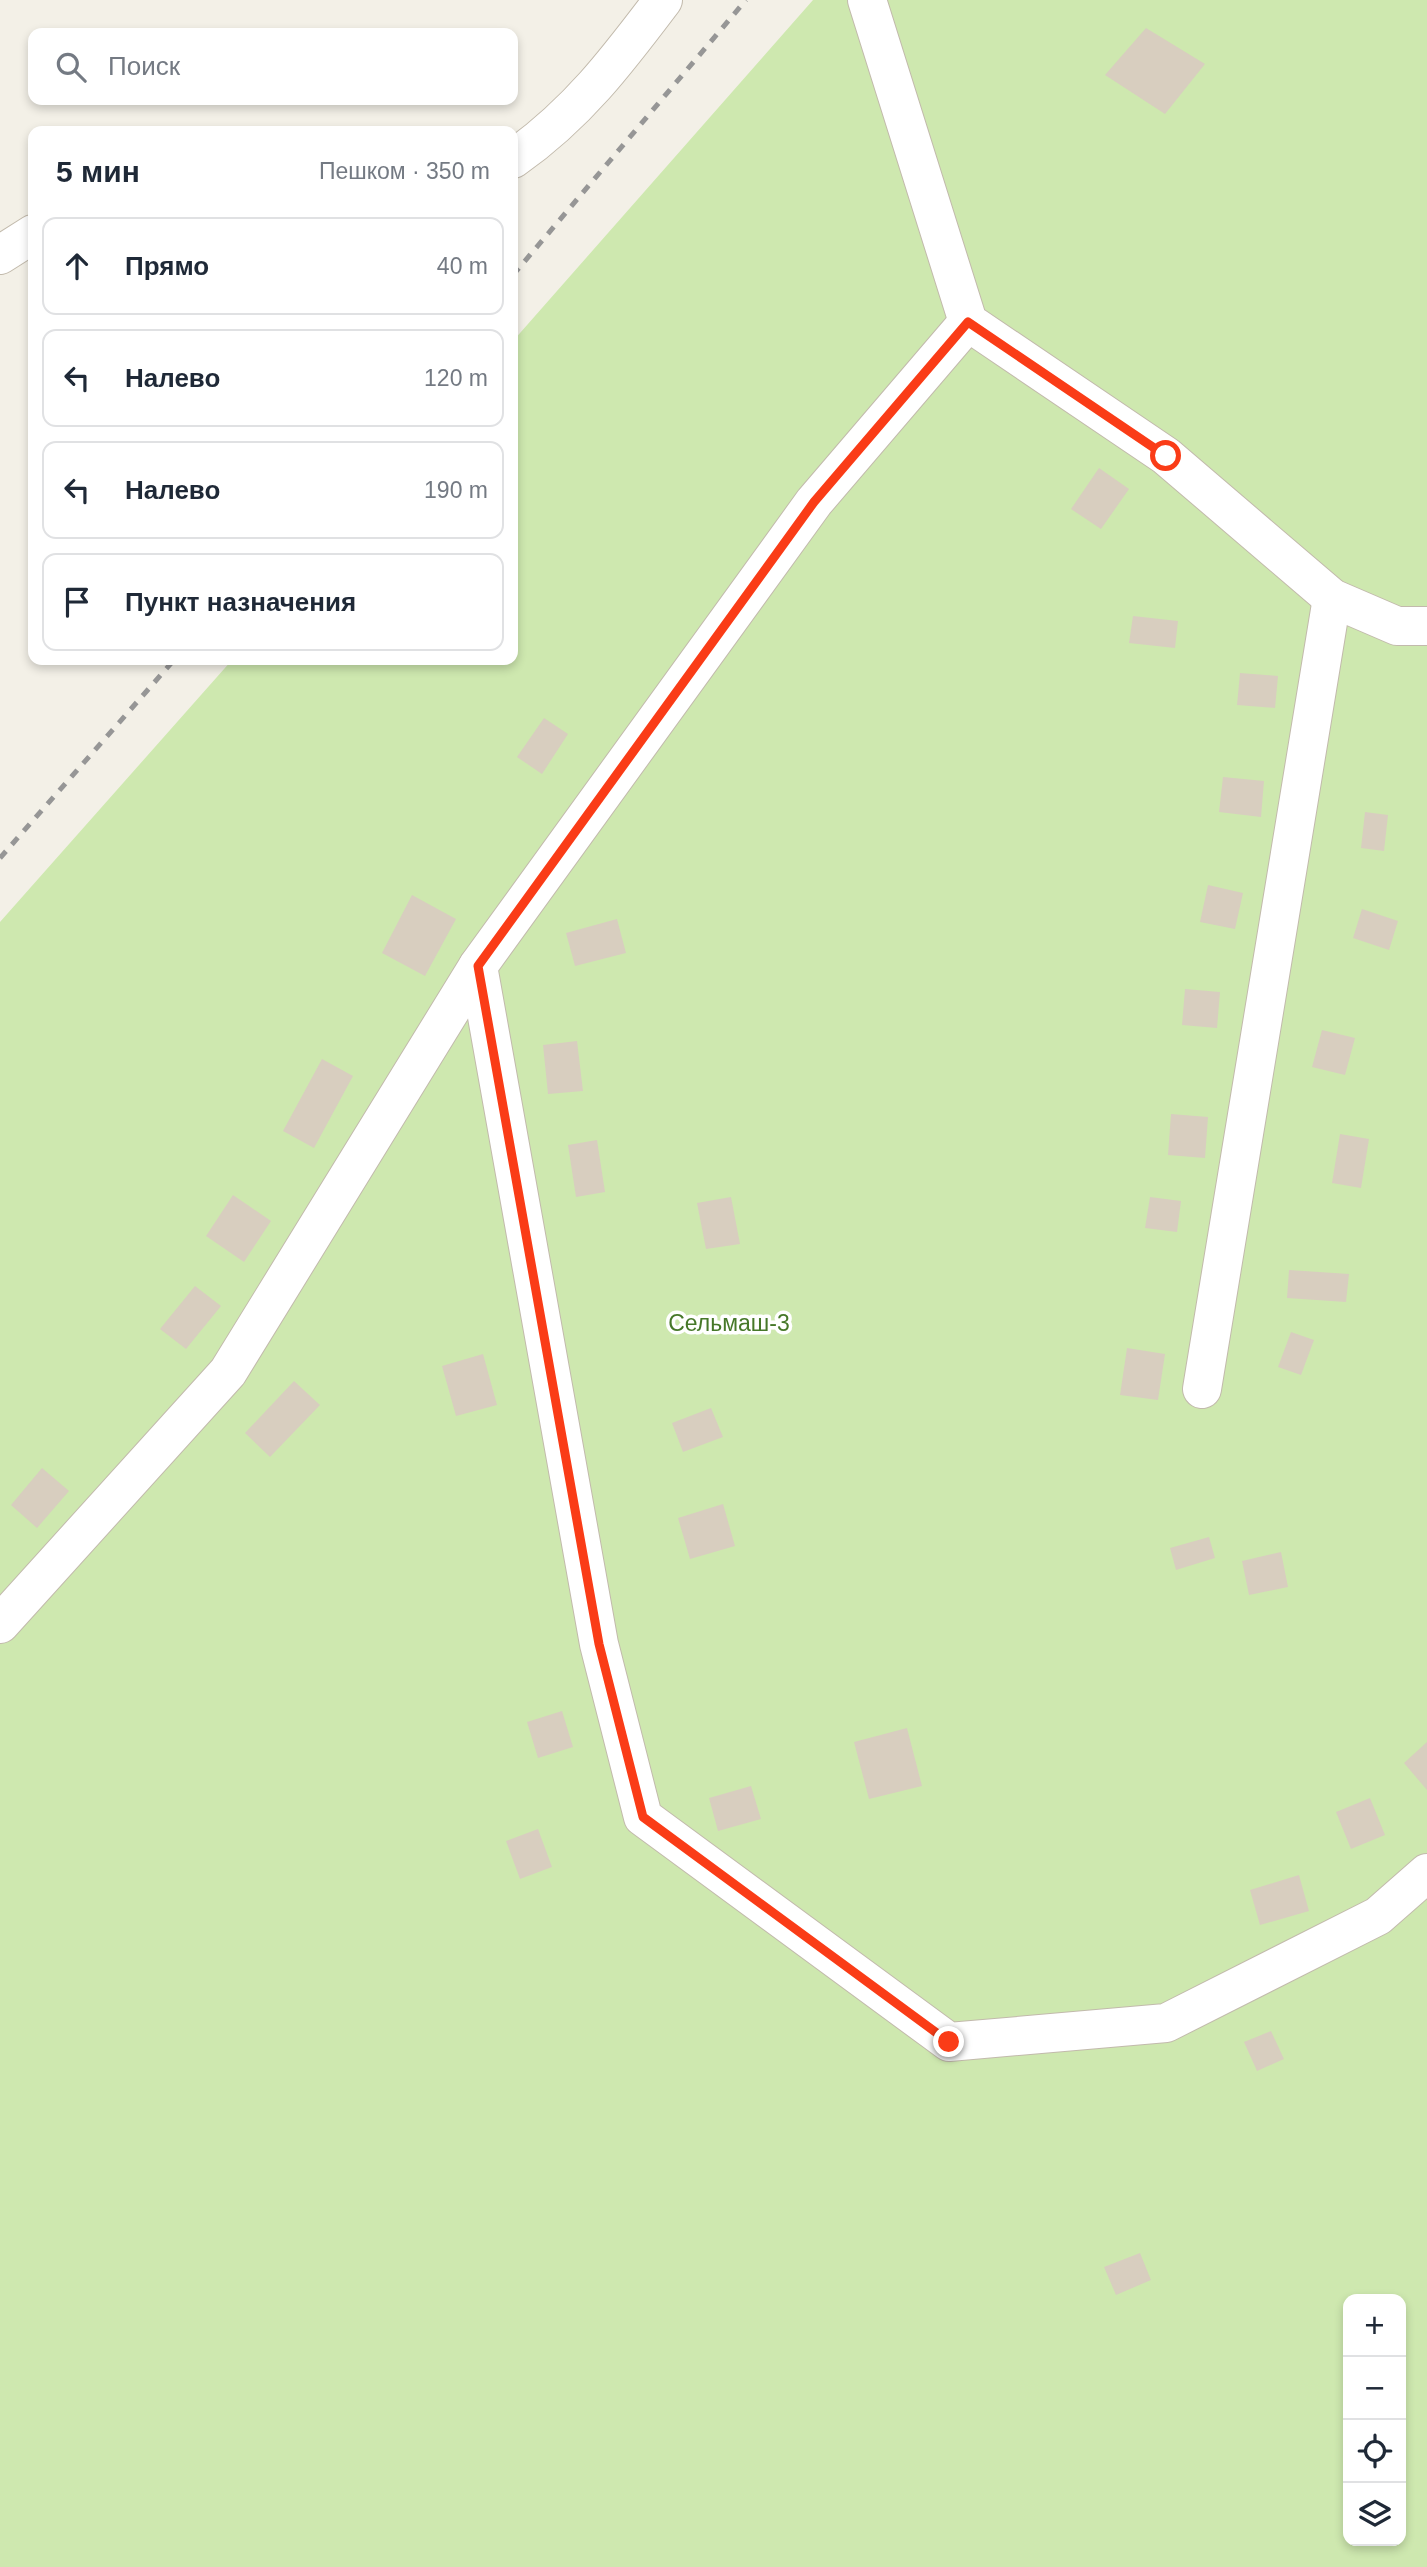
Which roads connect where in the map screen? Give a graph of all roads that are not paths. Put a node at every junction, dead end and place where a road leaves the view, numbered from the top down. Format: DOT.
graph roads {
  1 [pos="663,0"];
  2 [pos="867,0"];
  3 [pos="518,155"];
  4 [pos="28,237"];
  5 [pos="0,255"];
  6 [pos="968,322"];
  7 [pos="1332,598"];
  8 [pos="1427,626"];
  9 [pos="478,966"];
  10 [pos="1202,1389"];
  11 [pos="0,1624"];
  12 [pos="1427,1873"];
  1 -- 3 [label="lane"];
  2 -- 6 [label="lane"];
  4 -- 5 [label="lane"];
  6 -- 7 [label="lane"];
  6 -- 9 [label="lane"];
  7 -- 8 [label="lane"];
  7 -- 10 [label="lane"];
  9 -- 11 [label="lane"];
  9 -- 12 [label="lane"];
}
